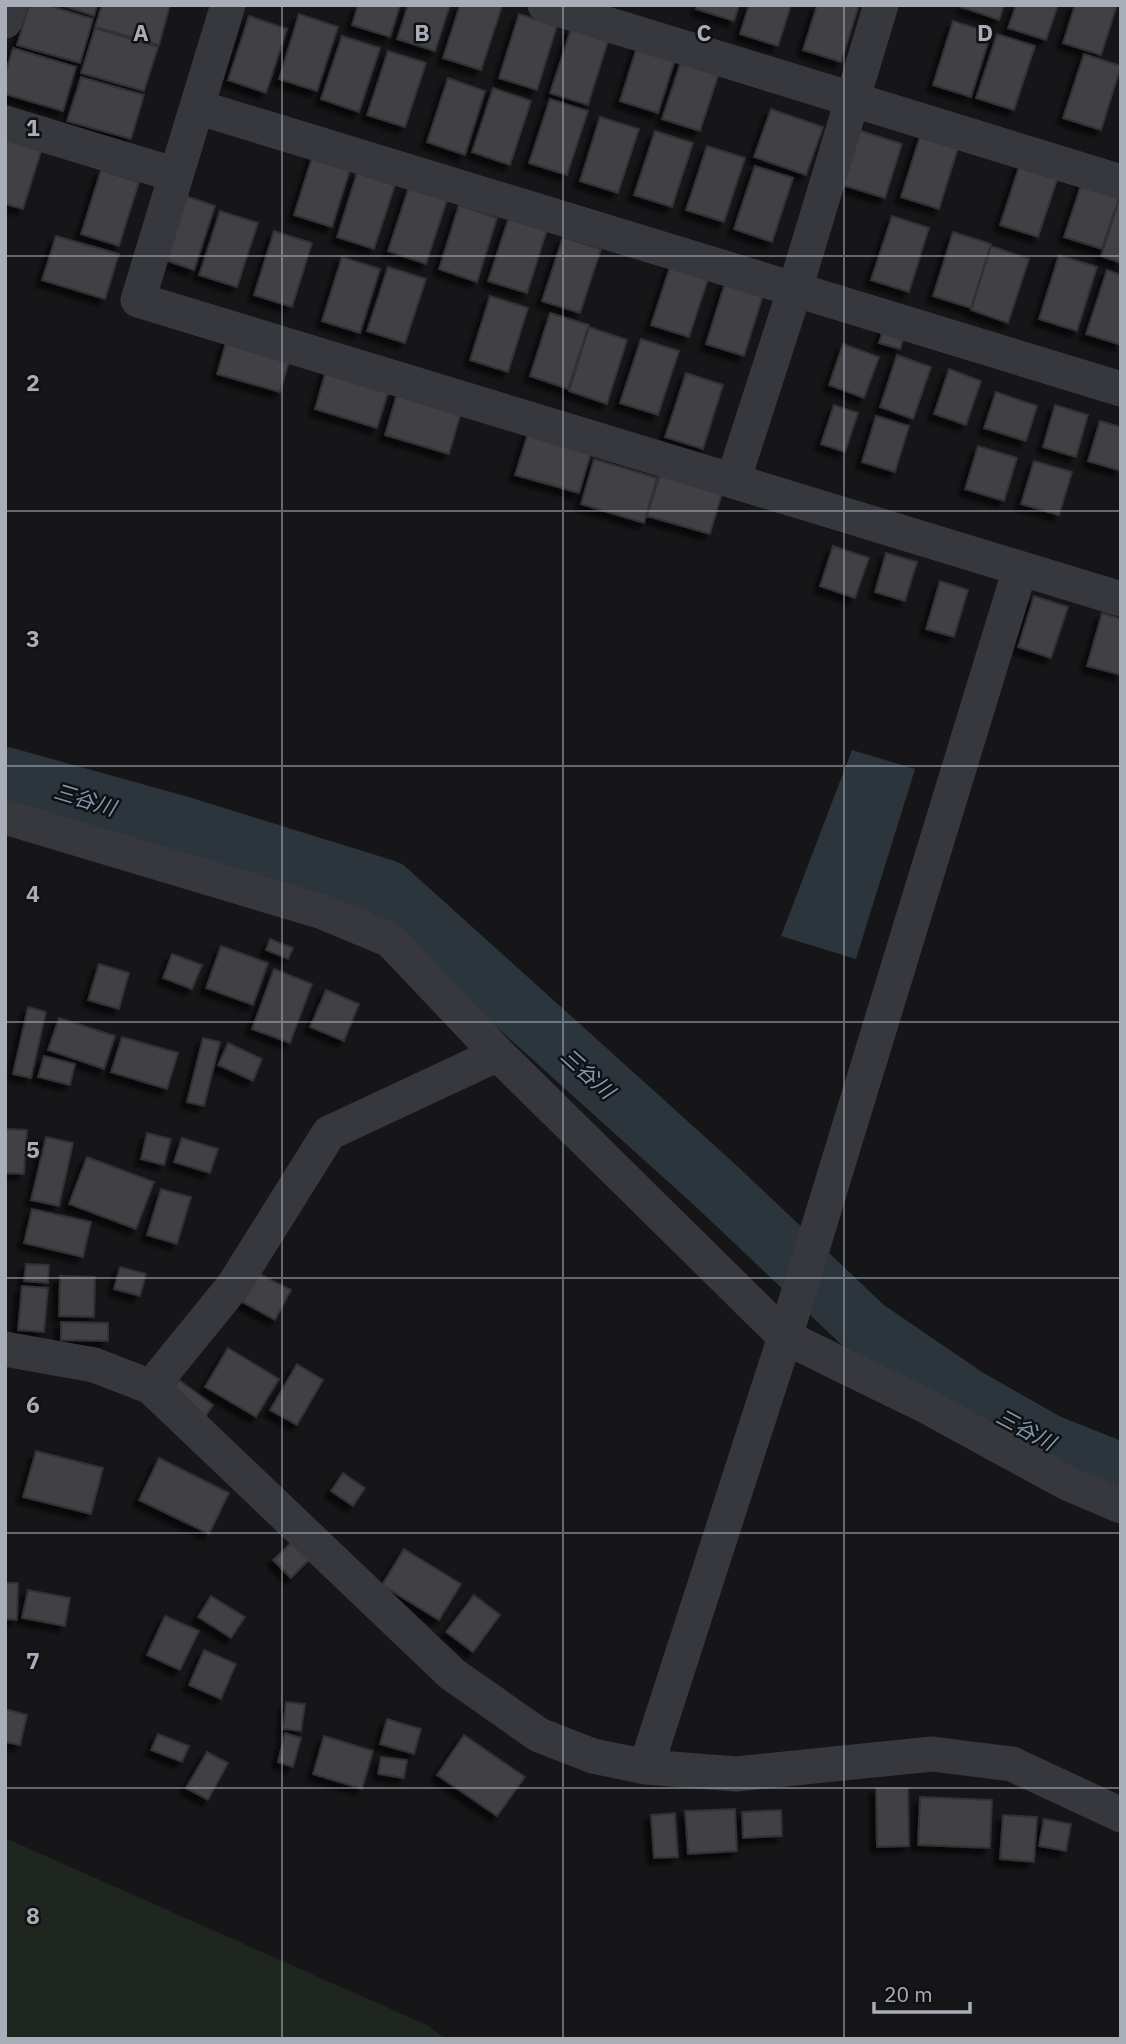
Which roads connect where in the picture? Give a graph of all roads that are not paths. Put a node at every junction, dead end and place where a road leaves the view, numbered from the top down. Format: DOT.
graph roads {
  1 [pos="10,5"];
  2 [pos="228,5"];
  3 [pos="545,5"];
  4 [pos="881,5"];
  5 [pos="5,20"];
  6 [pos="852,100"];
  7 [pos="197,107"];
  8 [pos="5,124"];
  9 [pos="176,175"];
  10 [pos="1121,182"];
  11 [pos="795,289"];
  12 [pos="1121,389"];
  13 [pos="733,481"];
  14 [pos="1020,569"];
  15 [pos="1121,599"];
  16 [pos="5,817"];
  17 [pos="498,1054"];
  18 [pos="785,1337"];
  19 [pos="5,1349"];
  20 [pos="151,1387"];
  21 [pos="1121,1506"];
  22 [pos="646,1767"];
  23 [pos="1121,1815"];
  1 -- 5 [label="street"];
  2 -- 7 [label="street"];
  3 -- 6 [label="street"];
  4 -- 6 [label="street"];
  6 -- 10 [label="street"];
  6 -- 11 [label="street"];
  7 -- 9 [label="street"];
  7 -- 11 [label="street"];
  8 -- 9 [label="street"];
  9 -- 13 [label="street"];
  11 -- 12 [label="street"];
  11 -- 13 [label="street"];
  13 -- 14 [label="street"];
  14 -- 15 [label="street"];
  14 -- 18 [label="street"];
  16 -- 17 [label="street"];
  17 -- 18 [label="street"];
  17 -- 20 [label="street"];
  18 -- 21 [label="street"];
  18 -- 22 [label="street"];
  19 -- 20 [label="street"];
  20 -- 22 [label="street"];
  22 -- 23 [label="street"];
}
